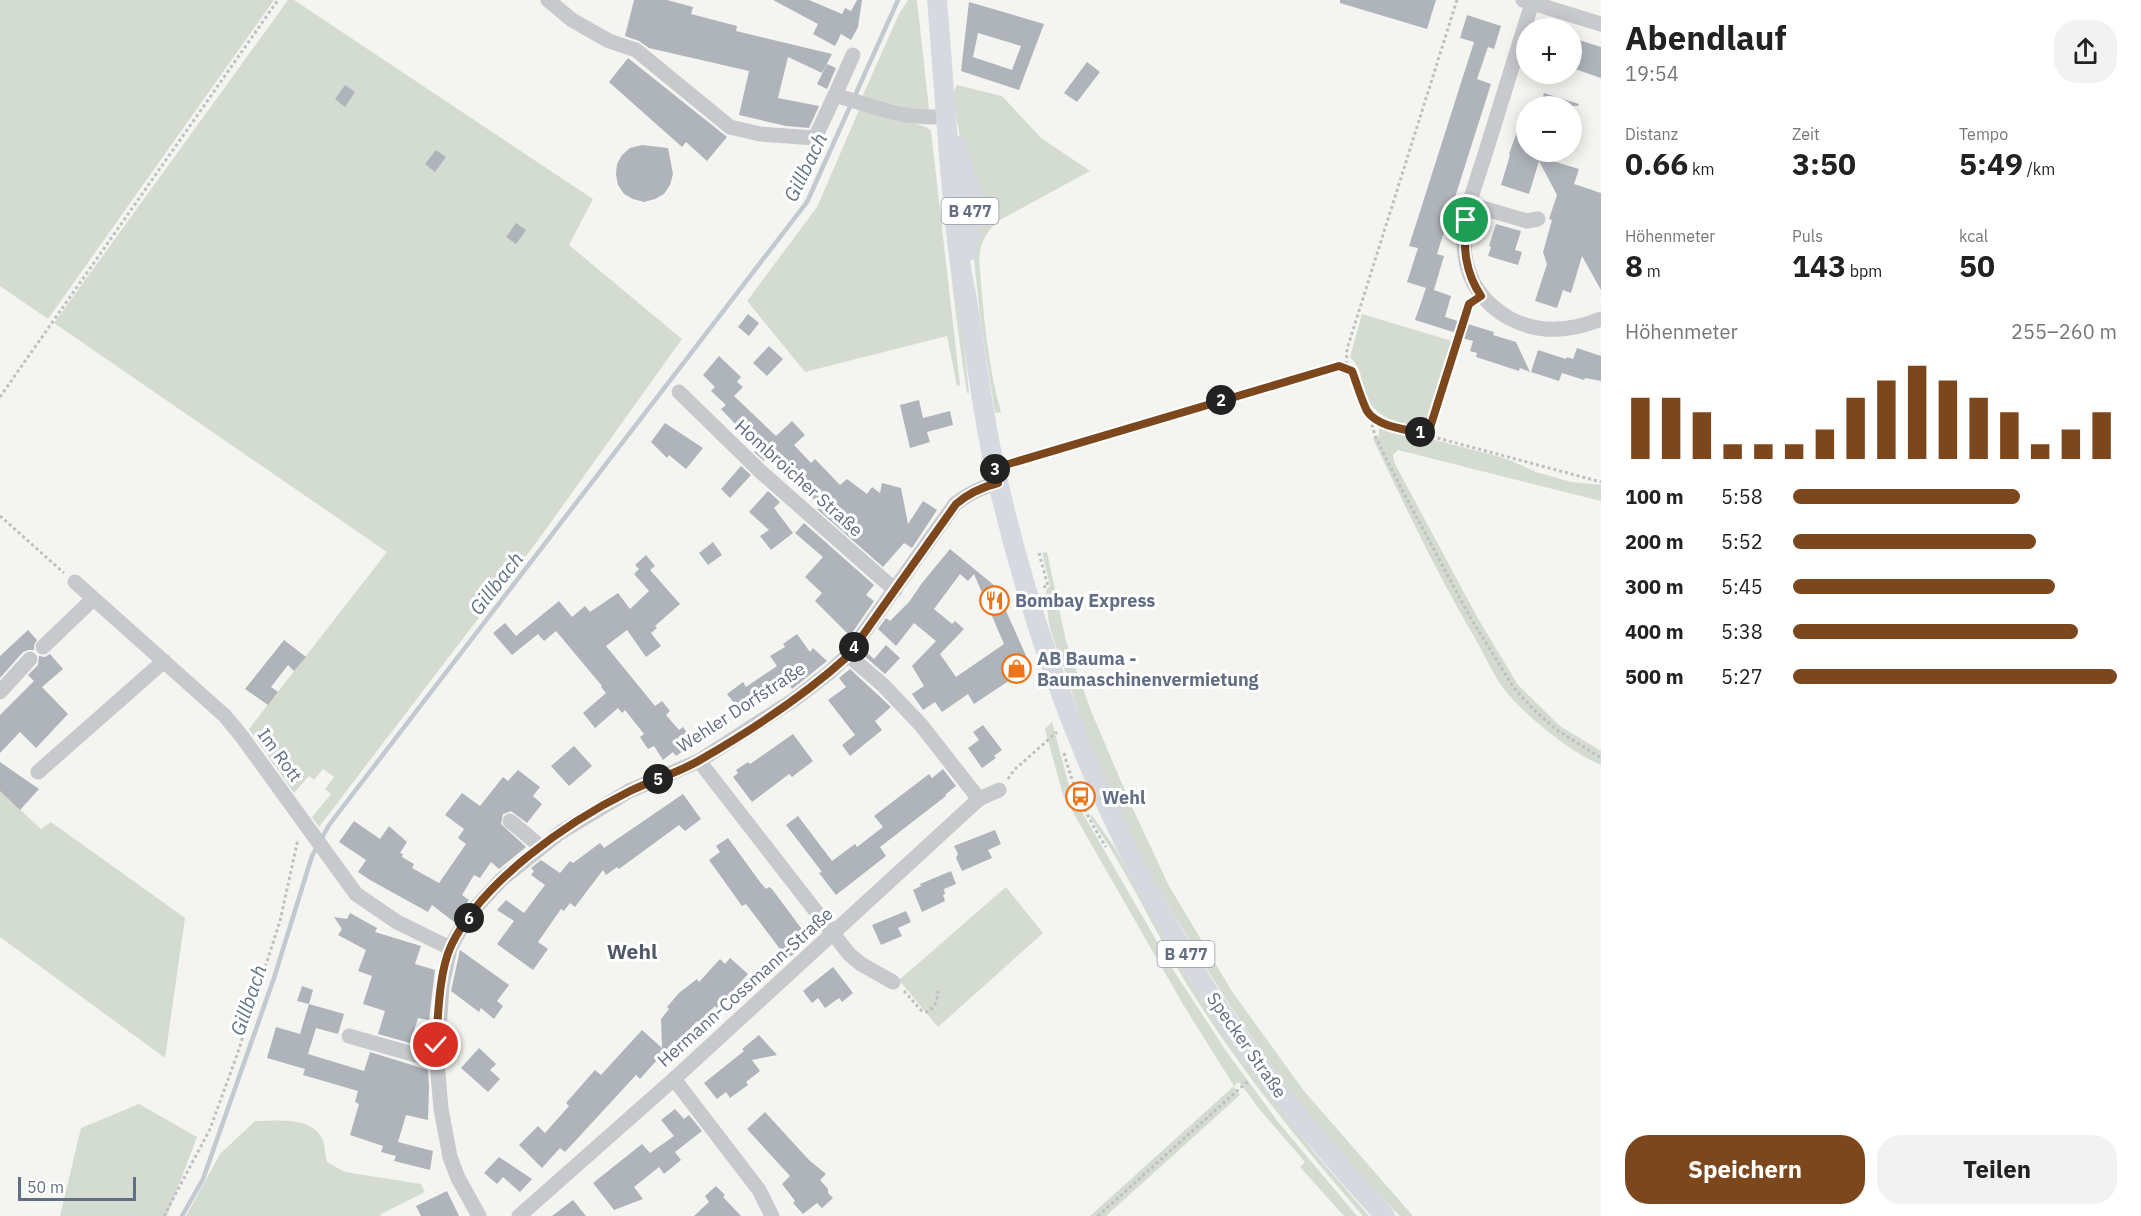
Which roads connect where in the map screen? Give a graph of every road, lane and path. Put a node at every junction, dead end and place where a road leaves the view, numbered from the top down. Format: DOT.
graph roads {
  1 [pos="278,0"];
  2 [pos="548,0"];
  3 [pos="938,0"];
  4 [pos="1457,0"];
  5 [pos="1528,1"];
  6 [pos="1601,24"];
  7 [pos="853,56"];
  8 [pos="837,96"];
  9 [pos="947,116"];
  10 [pos="1469,204"];
  11 [pos="1538,219"];
  12 [pos="1481,296"];
  13 [pos="1601,319"];
  14 [pos="1346,368"];
  15 [pos="679,392"];
  16 [pos="0,397"];
  17 [pos="1367,411"];
  18 [pos="1428,434"];
  19 [pos="997,475"];
  20 [pos="1601,482"];
  21 [pos="0,516"];
  22 [pos="75,582"];
  23 [pos="895,590"];
  24 [pos="93,599"];
  25 [pos="43,647"];
  26 [pos="848,656"];
  27 [pos="30,659"];
  28 [pos="164,661"];
  29 [pos="0,692"];
  30 [pos="1072,724"];
  31 [pos="1601,758"];
  32 [pos="699,761"];
  33 [pos="38,772"];
  34 [pos="999,790"];
  35 [pos="979,799"];
  36 [pos="510,821"];
  37 [pos="304,823"];
  38 [pos="541,847"];
  39 [pos="832,934"];
  40 [pos="450,948"];
  41 [pos="893,982"];
  42 [pos="938,990"];
  43 [pos="349,1036"];
  44 [pos="436,1061"];
  45 [pos="674,1079"];
  46 [pos="1250,1080"];
  47 [pos="164,1216"];
  48 [pos="479,1216"];
  49 [pos="519,1216"];
  50 [pos="772,1216"];
  51 [pos="1098,1216"];
  52 [pos="1384,1216"];
  1 -- 16 [label="path"];
  2 -- 8 [label="street"];
  3 -- 9 [label="main road, Specker Straße / B 477"];
  4 -- 14 [label="path"];
  5 -- 6 [label="street"];
  5 -- 10 [label="street"];
  7 -- 8 [label="street"];
  8 -- 9 [label="street"];
  9 -- 19 [label="main road, Specker Straße / B 477"];
  10 -- 11 [label="street"];
  10 -- 12 [label="street"];
  12 -- 13 [label="street"];
  12 -- 18 [label="path"];
  14 -- 17 [label="path"];
  14 -- 19 [label="path"];
  15 -- 23 [label="street, Hombroicher Straße"];
  17 -- 18 [label="path"];
  17 -- 31 [label="path"];
  18 -- 20 [label="path"];
  19 -- 23 [label="street, Wehler Dorfstraße"];
  19 -- 30 [label="main road, Specker Straße / B 477"];
  21 -- 22 [label="path"];
  22 -- 24 [label="street, Im Rott"];
  23 -- 26 [label="street, Wehler Dorfstraße"];
  24 -- 25 [label="street"];
  24 -- 28 [label="street, Im Rott"];
  26 -- 32 [label="street, Wehler Dorfstraße"];
  26 -- 35 [label="street"];
  27 -- 29 [label="street"];
  28 -- 33 [label="street"];
  28 -- 37 [label="street, Im Rott"];
  30 -- 34 [label="path"];
  30 -- 52 [label="main road, Specker Straße / B 477"];
  32 -- 38 [label="street, Wehler Dorfstraße"];
  32 -- 39 [label="street"];
  34 -- 35 [label="street, Hermann-Cossmann-Straße"];
  35 -- 39 [label="street, Hermann-Cossmann-Straße"];
  36 -- 38 [label="street"];
  37 -- 40 [label="street, Im Rott"];
  37 -- 47 [label="path"];
  38 -- 40 [label="street, Wehler Dorfstraße"];
  39 -- 41 [label="street"];
  39 -- 45 [label="street, Hermann-Cossmann-Straße"];
  40 -- 44 [label="street, Wehler Dorfstraße"];
  41 -- 42 [label="path"];
  43 -- 44 [label="street"];
  44 -- 48 [label="street, Wehler Dorfstraße"];
  45 -- 49 [label="street, Hermann-Cossmann-Straße"];
  45 -- 50 [label="street"];
  46 -- 51 [label="path"];
}
